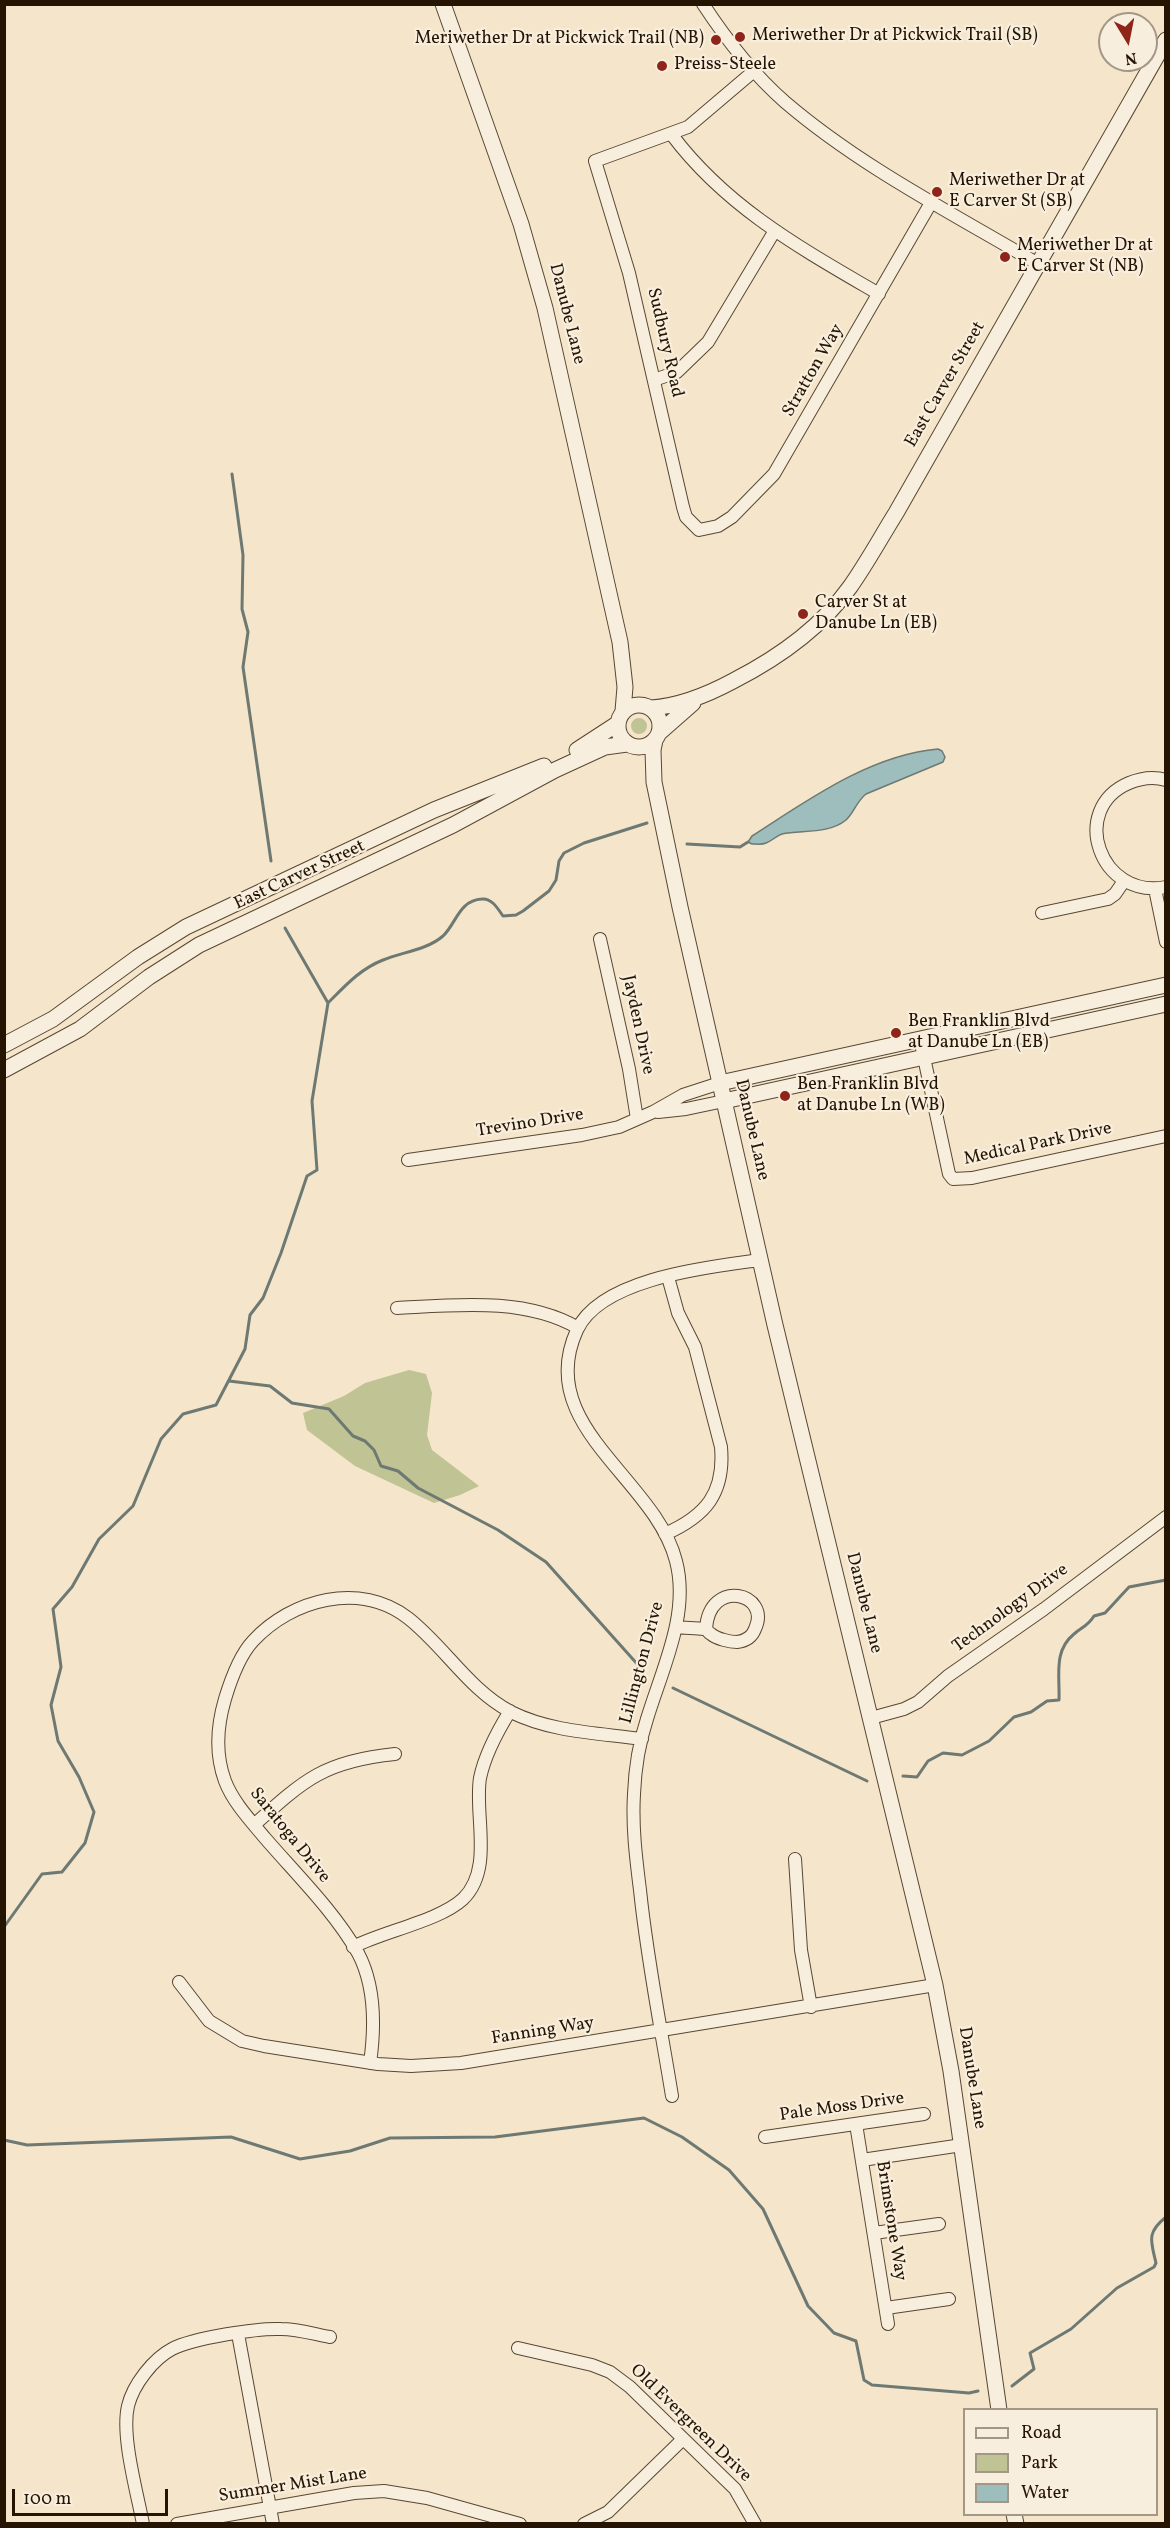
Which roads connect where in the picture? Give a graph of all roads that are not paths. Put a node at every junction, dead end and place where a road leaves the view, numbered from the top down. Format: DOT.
graph roads {
  1 [pos="443,4"];
  2 [pos="703,4"];
  3 [pos="1166,40"];
  4 [pos="754,71"];
  5 [pos="672,135"];
  6 [pos="932,201"];
  7 [pos="774,232"];
  8 [pos="1038,264"];
  9 [pos="879,294"];
  10 [pos="654,380"];
  11 [pos="699,530"];
  12 [pos="620,642"];
  13 [pos="703,696"];
  14 [pos="648,707"];
  15 [pos="620,718"];
  16 [pos="657,736"];
  17 [pos="630,745"];
  18 [pos="1166,780"];
  19 [pos="658,811"];
  20 [pos="1124,881"];
  21 [pos="1160,888"];
  22 [pos="1042,913"];
  23 [pos="600,939"];
  24 [pos="1166,942"];
  25 [pos="1166,985"];
  26 [pos="1166,1004"];
  27 [pos="920,1039"];
  28 [pos="4,1045"];
  29 [pos="924,1058"];
  30 [pos="4,1070"];
  31 [pos="720,1083"];
  32 [pos="724,1101"];
  33 [pos="653,1112"];
  34 [pos="637,1119"];
  35 [pos="1166,1136"];
  36 [pos="408,1160"];
  37 [pos="760,1260"];
  38 [pos="668,1277"];
  39 [pos="397,1308"];
  40 [pos="578,1328"];
  41 [pos="1166,1516"];
  42 [pos="665,1534"];
  43 [pos="676,1626"];
  44 [pos="706,1629"];
  45 [pos="510,1711"];
  46 [pos="871,1718"];
  47 [pos="642,1739"];
  48 [pos="395,1754"];
  49 [pos="254,1825"];
  50 [pos="795,1859"];
  51 [pos="353,1947"];
  52 [pos="179,1982"];
  53 [pos="935,1985"];
  54 [pos="811,2007"];
  55 [pos="661,2032"];
  56 [pos="370,2062"];
  57 [pos="672,2096"];
  58 [pos="924,2114"];
  59 [pos="856,2124"];
  60 [pos="765,2137"];
  61 [pos="962,2145"];
  62 [pos="862,2160"];
  63 [pos="939,2224"];
  64 [pos="874,2234"];
  65 [pos="949,2299"];
  66 [pos="886,2308"];
  67 [pos="888,2324"];
  68 [pos="238,2334"];
  69 [pos="330,2337"];
  70 [pos="518,2348"];
  71 [pos="999,2408"];
  72 [pos="683,2439"];
  73 [pos="270,2507"];
  74 [pos="477,2519"];
  75 [pos="143,2523"];
  76 [pos="177,2523"];
  77 [pos="273,2523"];
  78 [pos="520,2523"];
  79 [pos="584,2523"];
  80 [pos="755,2523"];
  1 -- 12 [label="street, Danube Lane"];
  2 -- 4 [label="street"];
  3 -- 8 [label="street, East Carver Street"];
  4 -- 5 [label="street"];
  4 -- 6 [label="street"];
  5 -- 7 [label="street"];
  5 -- 10 [label="street, Sudbury Road"];
  6 -- 8 [label="street"];
  6 -- 9 [label="street, Stratton Way"];
  7 -- 9 [label="street"];
  7 -- 10 [label="street"];
  8 -- 13 [label="street, East Carver Street"];
  9 -- 11 [label="street, Stratton Way"];
  10 -- 11 [label="street, Sudbury Road"];
  12 -- 14 [label="street, Danube Lane"];
  12 -- 15 [label="street, Danube Lane"];
  13 -- 14 [label="street, East Carver Street"];
  13 -- 16 [label="street, East Carver Street"];
  14 -- 15 [label="street"];
  14 -- 16 [label="street"];
  15 -- 17 [label="street"];
  15 -- 28 [label="street, East Carver Street"];
  16 -- 17 [label="street"];
  16 -- 19 [label="street, Danube Lane"];
  17 -- 19 [label="street, Danube Lane"];
  17 -- 30 [label="street, East Carver Street"];
  18 -- 20 [label="street"];
  19 -- 31 [label="street, Danube Lane"];
  20 -- 21 [label="street"];
  20 -- 22 [label="street"];
  21 -- 24 [label="street"];
  23 -- 34 [label="street, Jayden Drive"];
  25 -- 27 [label="street"];
  26 -- 29 [label="street"];
  27 -- 29 [label="street, Medical Park Drive"];
  27 -- 31 [label="street"];
  29 -- 32 [label="street"];
  29 -- 35 [label="street, Medical Park Drive"];
  31 -- 32 [label="street, Danube Lane"];
  31 -- 33 [label="street, Trevino Drive"];
  32 -- 33 [label="street, Trevino Drive"];
  32 -- 37 [label="street, Danube Lane"];
  33 -- 34 [label="street, Trevino Drive"];
  34 -- 36 [label="street, Trevino Drive"];
  37 -- 38 [label="street, Lillington Drive"];
  37 -- 46 [label="street, Danube Lane"];
  38 -- 40 [label="street, Lillington Drive"];
  38 -- 42 [label="street"];
  39 -- 40 [label="street"];
  40 -- 42 [label="street, Lillington Drive"];
  41 -- 46 [label="street, Technology Drive"];
  42 -- 43 [label="street, Lillington Drive"];
  43 -- 44 [label="street"];
  43 -- 47 [label="street, Lillington Drive"];
  44 -- 44 [label="street"];
  45 -- 47 [label="street, Saratoga Drive"];
  45 -- 49 [label="street, Saratoga Drive"];
  45 -- 51 [label="street"];
  46 -- 53 [label="street, Danube Lane"];
  47 -- 55 [label="street, Lillington Drive"];
  48 -- 49 [label="street"];
  49 -- 51 [label="street, Saratoga Drive"];
  50 -- 54 [label="street"];
  51 -- 56 [label="street, Saratoga Drive"];
  52 -- 56 [label="street, Fanning Way"];
  53 -- 54 [label="street, Fanning Way"];
  53 -- 61 [label="street, Danube Lane"];
  54 -- 55 [label="street, Fanning Way"];
  55 -- 56 [label="street, Fanning Way"];
  55 -- 57 [label="street, Lillington Drive"];
  58 -- 59 [label="street, Pale Moss Drive"];
  59 -- 60 [label="street, Pale Moss Drive"];
  59 -- 62 [label="street, Brimstone Way"];
  61 -- 62 [label="street"];
  61 -- 71 [label="street, Danube Lane"];
  62 -- 64 [label="street, Brimstone Way"];
  63 -- 64 [label="street"];
  64 -- 66 [label="street, Brimstone Way"];
  65 -- 66 [label="street"];
  66 -- 67 [label="street, Brimstone Way"];
  68 -- 69 [label="street"];
  68 -- 73 [label="street"];
  68 -- 75 [label="street"];
  70 -- 72 [label="street, Old Evergreen Drive"];
  72 -- 79 [label="street"];
  72 -- 80 [label="street, Old Evergreen Drive"];
  73 -- 74 [label="street, Summer Mist Lane"];
  73 -- 76 [label="street, Summer Mist Lane"];
  73 -- 77 [label="street"];
  74 -- 78 [label="street, Summer Mist Lane"];
}
